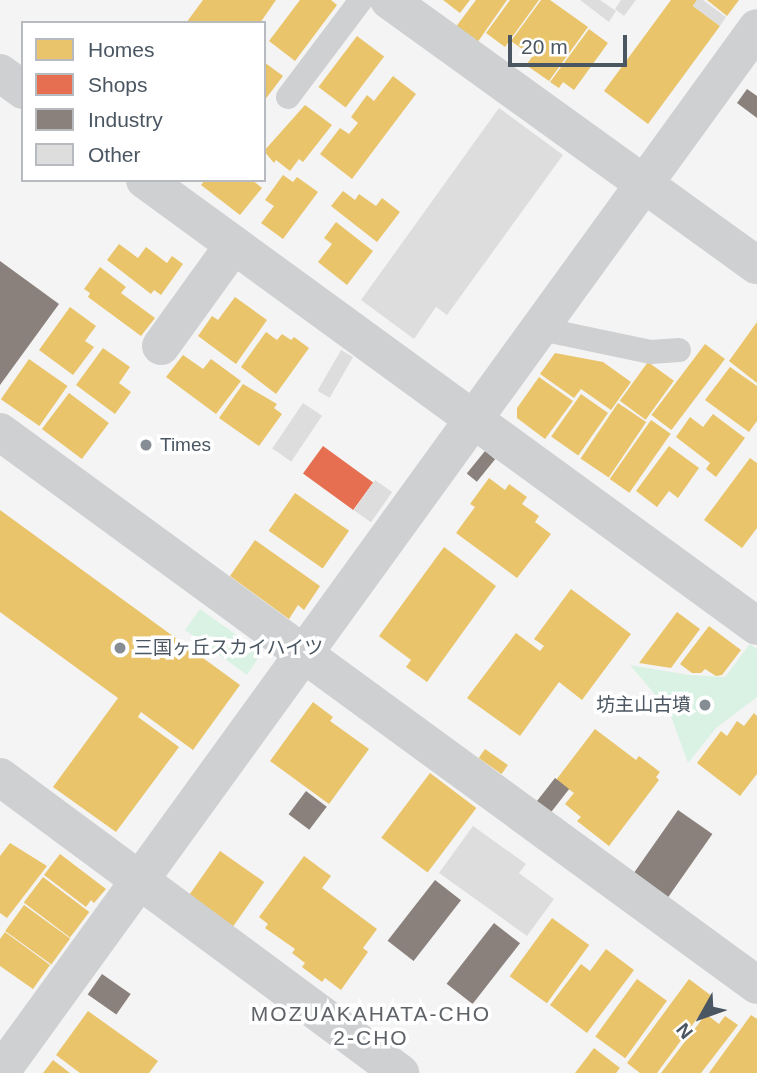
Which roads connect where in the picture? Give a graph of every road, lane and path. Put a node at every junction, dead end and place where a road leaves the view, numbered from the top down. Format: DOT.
graph roads {
  1 [pos="361,0"];
  2 [pos="389,0"];
  3 [pos="757,28"];
  4 [pos="0,73"];
  5 [pos="21,89"];
  6 [pos="288,97"];
  7 [pos="148,182"];
  8 [pos="644,184"];
  9 [pos="233,246"];
  10 [pos="757,265"];
  11 [pos="541,329"];
  12 [pos="161,346"];
  13 [pos="679,350"];
  14 [pos="475,421"];
  15 [pos="0,432"];
  16 [pos="757,626"];
  17 [pos="305,654"];
  18 [pos="0,777"];
  19 [pos="139,878"];
  20 [pos="757,985"];
  21 [pos="0,1073"];
  22 [pos="400,1073"];
  1 -- 6 [label="lane"];
  2 -- 8 [label="street"];
  3 -- 8 [label="street"];
  4 -- 5 [label="street"];
  7 -- 9 [label="street"];
  8 -- 10 [label="street"];
  8 -- 11 [label="street"];
  9 -- 12 [label="street"];
  9 -- 14 [label="street"];
  11 -- 13 [label="lane"];
  11 -- 14 [label="street"];
  14 -- 16 [label="street"];
  14 -- 17 [label="street"];
  15 -- 17 [label="street"];
  17 -- 19 [label="street"];
  17 -- 20 [label="street"];
  18 -- 19 [label="street"];
  19 -- 21 [label="street"];
  19 -- 22 [label="street"];
}
